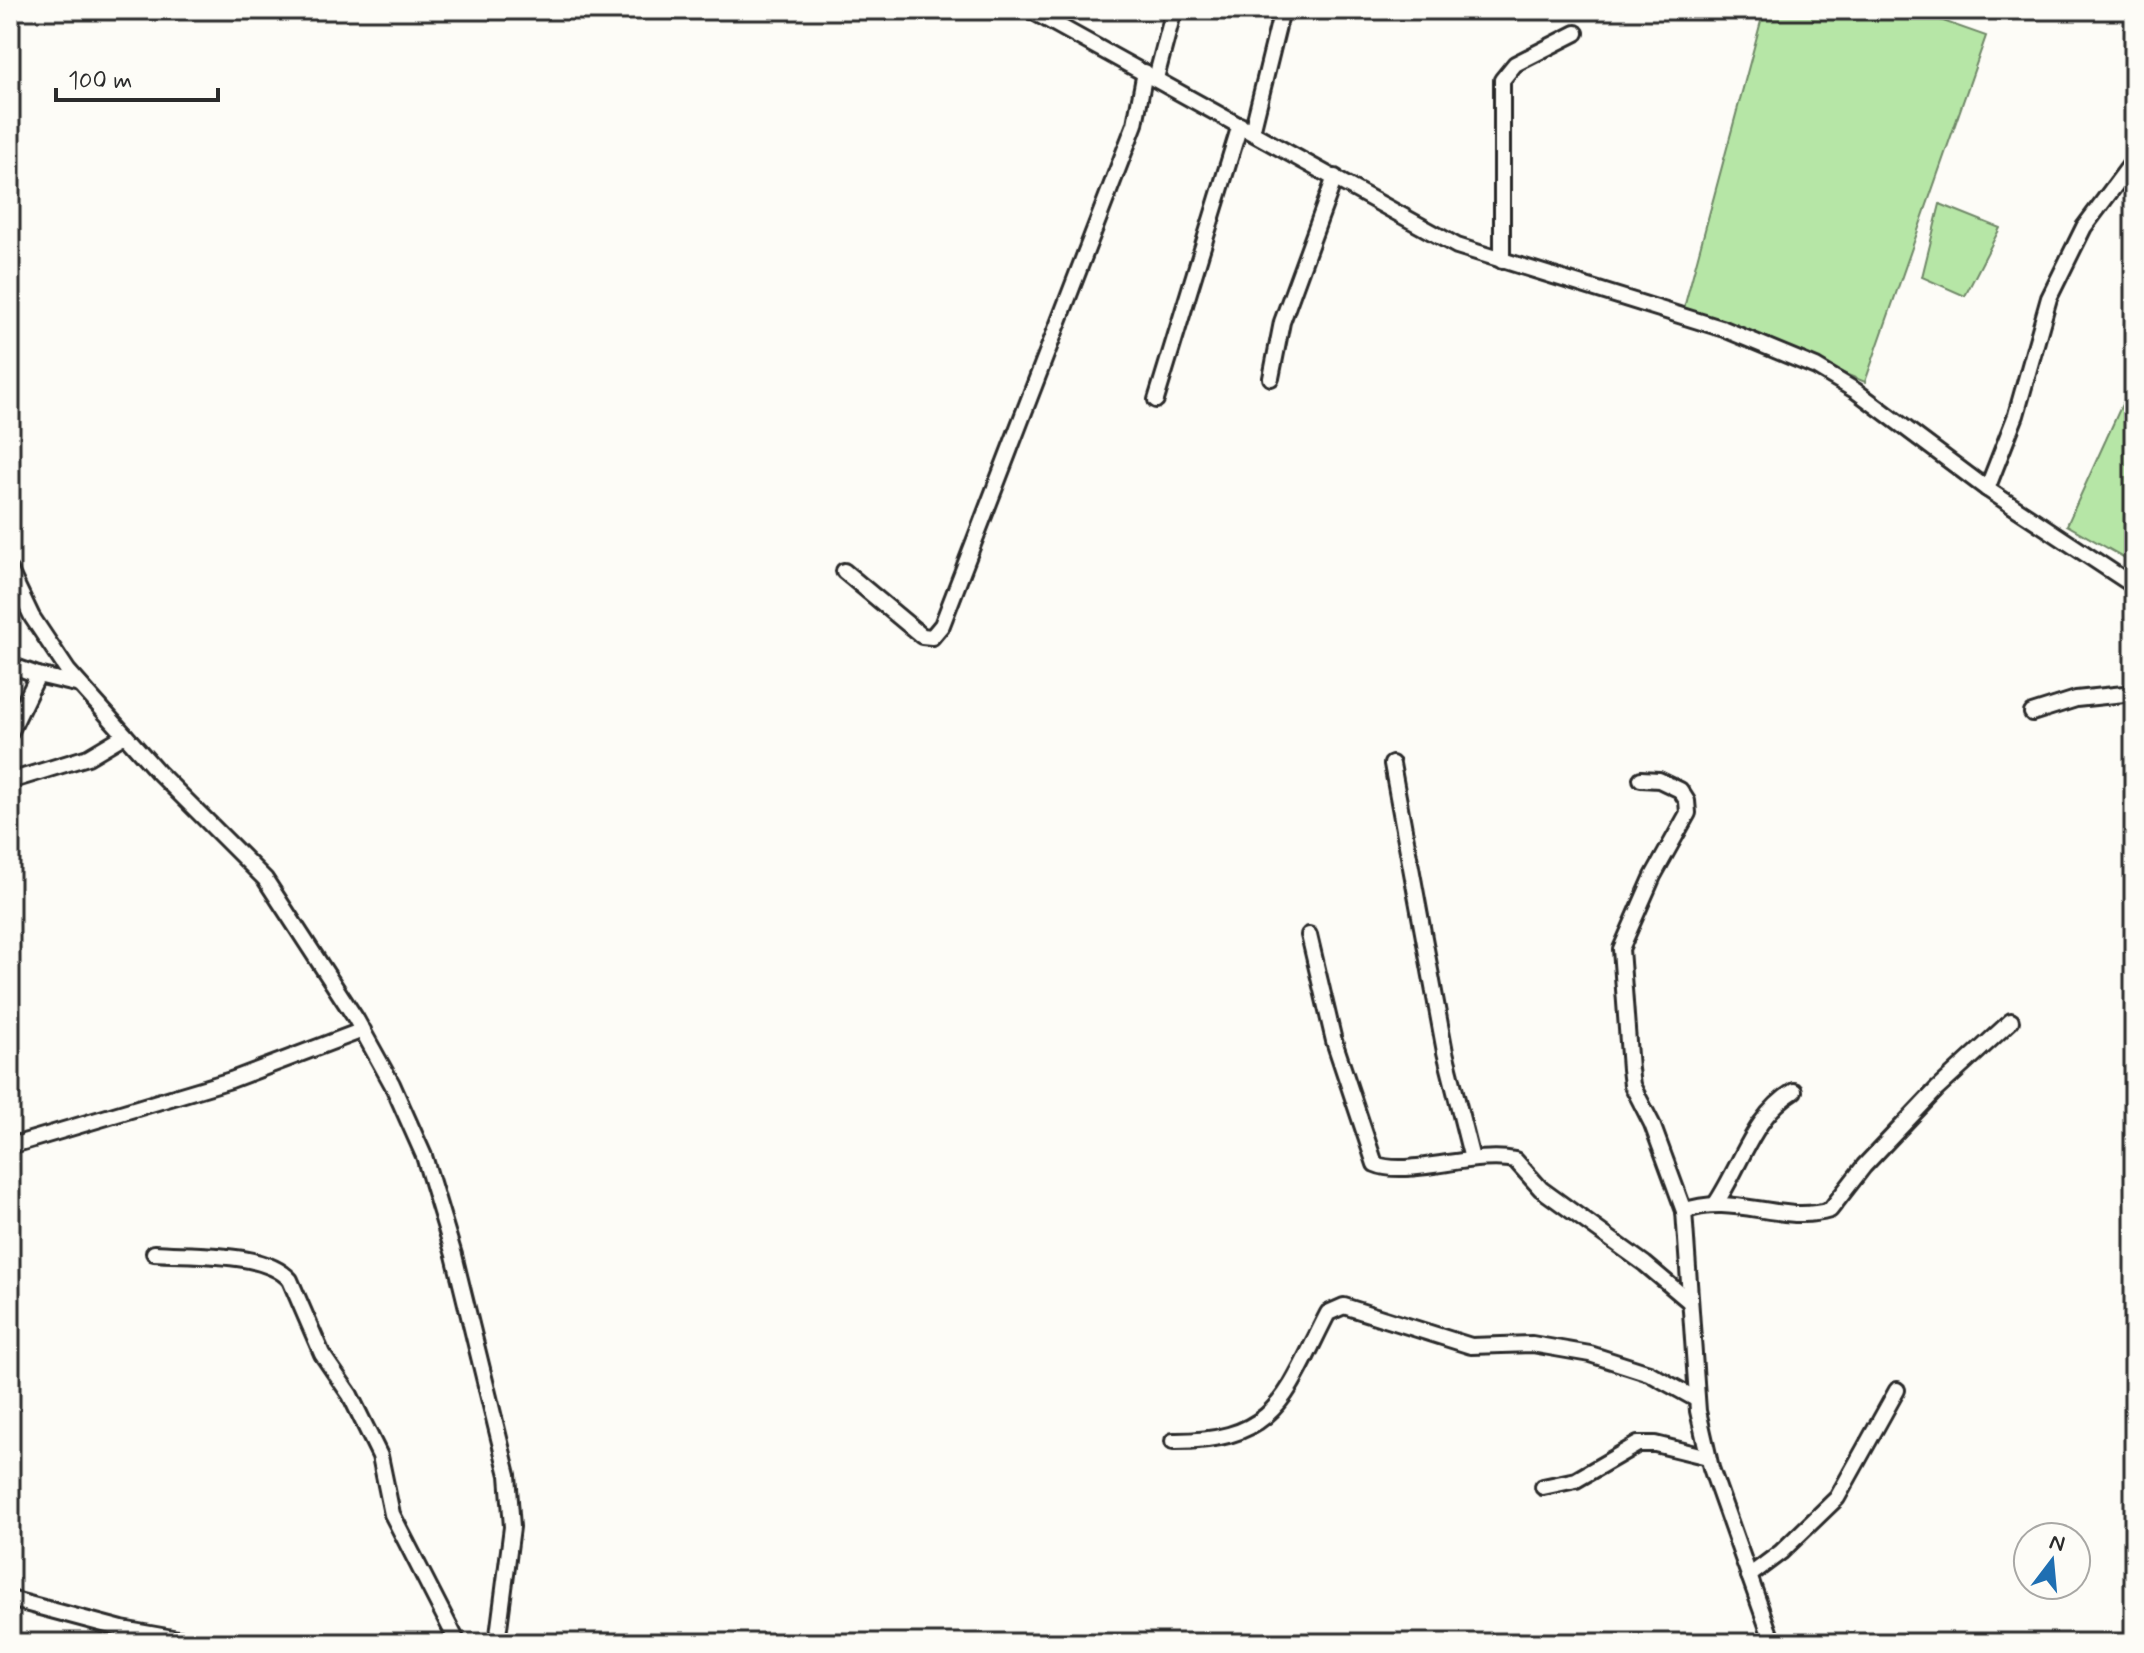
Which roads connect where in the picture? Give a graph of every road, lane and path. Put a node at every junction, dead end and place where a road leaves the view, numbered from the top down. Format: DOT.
graph roads {
  1 [pos="1030,10"];
  2 [pos="1174,10"];
  3 [pos="1282,10"];
  4 [pos="1576,33"];
  5 [pos="1151,75"];
  6 [pos="1246,128"];
  7 [pos="2134,160"];
  8 [pos="1335,177"];
  9 [pos="1502,261"];
  10 [pos="1271,378"];
  11 [pos="1156,400"];
  12 [pos="1987,489"];
  13 [pos="10,571"];
  14 [pos="844,571"];
  15 [pos="2134,586"];
  16 [pos="10,665"];
  17 [pos="38,675"];
  18 [pos="80,685"];
  19 [pos="2134,693"];
  20 [pos="2032,713"];
  21 [pos="10,733"];
  22 [pos="125,735"];
  23 [pos="1392,764"];
  24 [pos="1641,779"];
  25 [pos="10,781"];
  26 [pos="1309,935"];
  27 [pos="2011,1021"];
  28 [pos="363,1030"];
  29 [pos="1794,1091"];
  30 [pos="10,1146"];
  31 [pos="1472,1159"];
  32 [pos="1716,1203"];
  33 [pos="1684,1211"];
  34 [pos="154,1253"];
  35 [pos="1690,1302"];
  36 [pos="1897,1390"];
  37 [pos="1696,1399"];
  38 [pos="1173,1441"];
  39 [pos="1708,1457"];
  40 [pos="1543,1487"];
  41 [pos="1749,1576"];
  42 [pos="10,1599"];
  43 [pos="201,1643"];
  44 [pos="458,1643"];
  45 [pos="497,1643"];
  46 [pos="1773,1643"];
  1 -- 5 [label="street"];
  2 -- 5 [label="street"];
  3 -- 6 [label="street"];
  4 -- 9 [label="street"];
  5 -- 6 [label="street"];
  5 -- 14 [label="street"];
  6 -- 8 [label="street"];
  6 -- 11 [label="street"];
  7 -- 12 [label="street"];
  8 -- 9 [label="street"];
  8 -- 10 [label="street"];
  9 -- 12 [label="street"];
  12 -- 15 [label="street"];
  13 -- 18 [label="street"];
  16 -- 17 [label="street"];
  17 -- 18 [label="street"];
  17 -- 21 [label="street"];
  18 -- 22 [label="street"];
  19 -- 20 [label="street"];
  22 -- 25 [label="street"];
  22 -- 28 [label="street"];
  23 -- 31 [label="street"];
  24 -- 33 [label="street"];
  26 -- 31 [label="street"];
  27 -- 32 [label="street"];
  28 -- 30 [label="street"];
  28 -- 45 [label="street"];
  29 -- 32 [label="street"];
  31 -- 35 [label="street"];
  32 -- 33 [label="street"];
  33 -- 35 [label="street"];
  34 -- 44 [label="street"];
  35 -- 37 [label="street"];
  36 -- 41 [label="street"];
  37 -- 38 [label="street"];
  37 -- 39 [label="street"];
  39 -- 40 [label="street"];
  39 -- 41 [label="street"];
  41 -- 46 [label="street"];
  42 -- 43 [label="street"];
}
